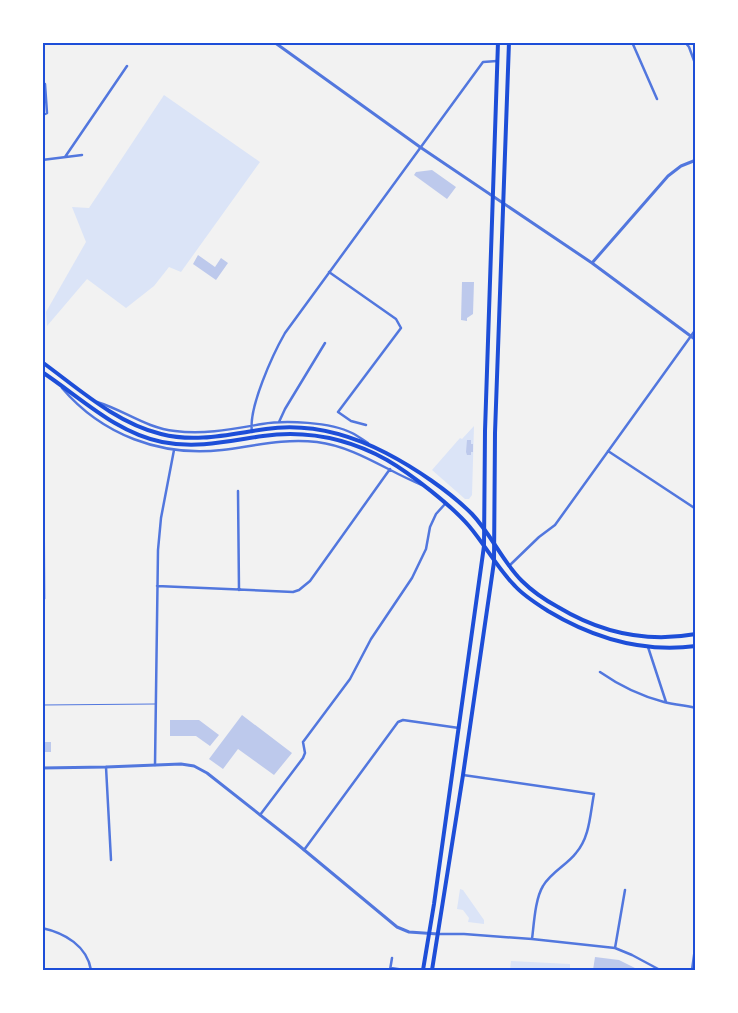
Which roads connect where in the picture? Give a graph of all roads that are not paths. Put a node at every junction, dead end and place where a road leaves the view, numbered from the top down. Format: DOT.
graph roads {
  1 [pos="274,42"];
  2 [pos="498,42"];
  3 [pos="508,42"];
  4 [pos="632,42"];
  5 [pos="685,42"];
  6 [pos="497,61"];
  7 [pos="126,66"];
  8 [pos="696,66"];
  9 [pos="45,84"];
  10 [pos="657,99"];
  11 [pos="42,114"];
  12 [pos="420,147"];
  13 [pos="82,155"];
  14 [pos="65,157"];
  15 [pos="42,160"];
  16 [pos="696,160"];
  17 [pos="493,196"];
  18 [pos="504,203"];
  19 [pos="592,263"];
  20 [pos="329,272"];
  21 [pos="696,329"];
  22 [pos="690,336"];
  23 [pos="696,340"];
  24 [pos="325,343"];
  25 [pos="42,362"];
  26 [pos="42,372"];
  27 [pos="56,381"];
  28 [pos="96,401"];
  29 [pos="279,422"];
  30 [pos="366,425"];
  31 [pos="251,426"];
  32 [pos="252,432"];
  33 [pos="378,449"];
  34 [pos="174,450"];
  35 [pos="608,452"];
  36 [pos="390,469"];
  37 [pos="424,486"];
  38 [pos="238,491"];
  39 [pos="444,504"];
  40 [pos="696,509"];
  41 [pos="484,528"];
  42 [pos="494,543"];
  43 [pos="484,546"];
  44 [pos="494,562"];
  45 [pos="509,566"];
  46 [pos="157,586"];
  47 [pos="239,590"];
  48 [pos="696,634"];
  49 [pos="696,646"];
  50 [pos="648,647"];
  51 [pos="600,672"];
  52 [pos="666,703"];
  53 [pos="157,704"];
  54 [pos="42,705"];
  55 [pos="696,708"];
  56 [pos="459,728"];
  57 [pos="155,765"];
  58 [pos="106,767"];
  59 [pos="42,768"];
  60 [pos="463,775"];
  61 [pos="260,815"];
  62 [pos="304,850"];
  63 [pos="112,860"];
  64 [pos="625,890"];
  65 [pos="42,928"];
  66 [pos="428,934"];
  67 [pos="438,934"];
  68 [pos="532,940"];
  69 [pos="696,941"];
  70 [pos="615,948"];
  71 [pos="392,958"];
  72 [pos="391,969"];
  73 [pos="91,970"];
  74 [pos="404,970"];
  75 [pos="423,970"];
  76 [pos="432,970"];
  77 [pos="660,970"];
  78 [pos="692,970"];
  1 -- 12 [label="street"];
  2 -- 6 [label="main road"];
  3 -- 18 [label="main road"];
  4 -- 10 [label="street"];
  5 -- 8 [label="street"];
  6 -- 12 [label="street"];
  6 -- 17 [label="main road"];
  7 -- 14 [label="street"];
  9 -- 11 [label="street"];
  12 -- 17 [label="street"];
  12 -- 20 [label="street"];
  13 -- 14 [label="street"];
  14 -- 15 [label="street"];
  16 -- 19 [label="street"];
  17 -- 18 [label="street"];
  17 -- 41 [label="main road"];
  18 -- 19 [label="street"];
  18 -- 42 [label="main road"];
  19 -- 22 [label="street"];
  20 -- 30 [label="street"];
  20 -- 31 [label="street"];
  21 -- 22 [label="street"];
  22 -- 23 [label="street"];
  22 -- 35 [label="street"];
  24 -- 29 [label="street"];
  25 -- 28 [label="main road"];
  26 -- 27 [label="main road"];
  27 -- 34 [label="street"];
  27 -- 37 [label="main road"];
  28 -- 31 [label="street"];
  28 -- 32 [label="main road"];
  29 -- 31 [label="street"];
  29 -- 33 [label="street"];
  31 -- 32 [label="street"];
  32 -- 33 [label="main road"];
  33 -- 41 [label="main road"];
  34 -- 36 [label="street"];
  34 -- 46 [label="street"];
  35 -- 40 [label="street"];
  35 -- 45 [label="street"];
  36 -- 37 [label="street"];
  36 -- 47 [label="street"];
  37 -- 39 [label="main road"];
  38 -- 47 [label="street"];
  39 -- 43 [label="main road"];
  39 -- 61 [label="street"];
  41 -- 42 [label="main road"];
  41 -- 43 [label="main road"];
  42 -- 44 [label="main road"];
  42 -- 45 [label="main road"];
  43 -- 44 [label="main road"];
  43 -- 56 [label="main road"];
  44 -- 50 [label="main road"];
  44 -- 60 [label="main road"];
  45 -- 48 [label="main road"];
  46 -- 47 [label="street"];
  46 -- 53 [label="street"];
  49 -- 50 [label="main road"];
  50 -- 52 [label="street"];
  51 -- 52 [label="street"];
  52 -- 55 [label="street"];
  53 -- 54 [label="lane"];
  53 -- 57 [label="street"];
  56 -- 62 [label="street"];
  56 -- 66 [label="main road"];
  57 -- 58 [label="street"];
  57 -- 61 [label="street"];
  58 -- 59 [label="street"];
  58 -- 63 [label="street"];
  60 -- 67 [label="main road"];
  60 -- 68 [label="street"];
  61 -- 62 [label="street"];
  62 -- 66 [label="street"];
  64 -- 70 [label="street"];
  65 -- 73 [label="street"];
  66 -- 67 [label="street"];
  66 -- 75 [label="main road"];
  67 -- 68 [label="street"];
  67 -- 76 [label="main road"];
  68 -- 70 [label="street"];
  69 -- 78 [label="street"];
  70 -- 77 [label="street"];
  71 -- 72 [label="street"];
  72 -- 74 [label="street"];
}
